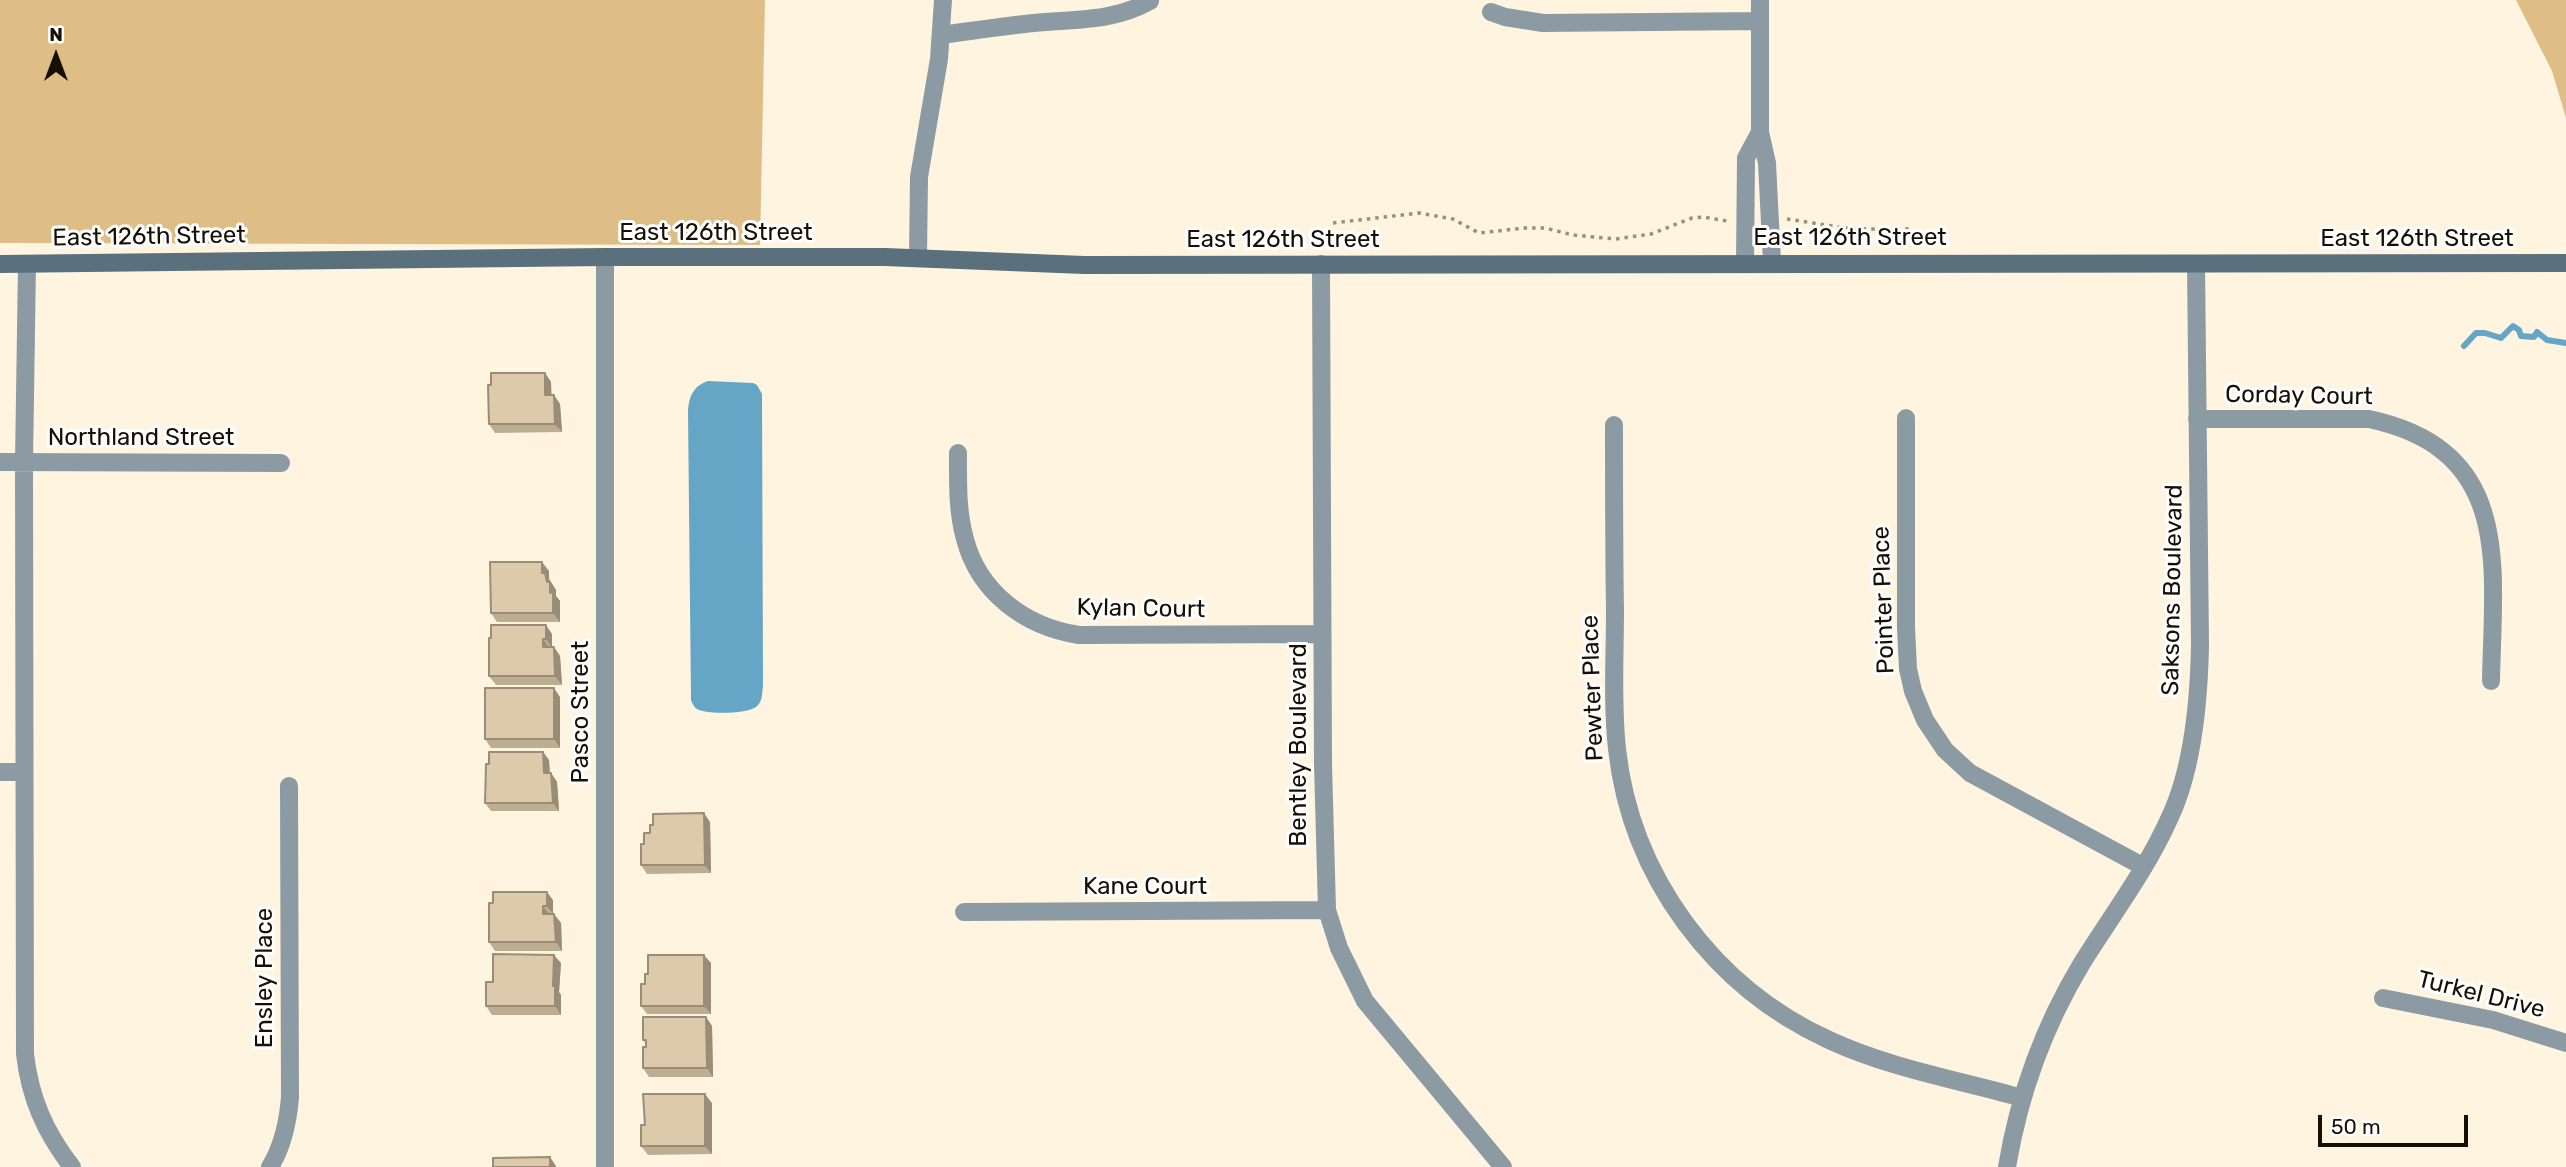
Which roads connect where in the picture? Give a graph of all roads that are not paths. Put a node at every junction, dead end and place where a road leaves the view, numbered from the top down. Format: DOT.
graph roads {
  1 [pos="943,0"];
  2 [pos="1760,0"];
  3 [pos="1150,1"];
  4 [pos="1491,12"];
  5 [pos="1760,21"];
  6 [pos="941,35"];
  7 [pos="1760,132"];
  8 [pos="605,257"];
  9 [pos="918,258"];
  10 [pos="1772,262"];
  11 [pos="1745,263"];
  12 [pos="2566,263"];
  13 [pos="0,264"];
  14 [pos="27,264"];
  15 [pos="1321,264"];
  16 [pos="2196,264"];
  17 [pos="1906,418"];
  18 [pos="2197,419"];
  19 [pos="1614,425"];
  20 [pos="958,453"];
  21 [pos="0,462"];
  22 [pos="24,462"];
  23 [pos="281,463"];
  24 [pos="1322,634"];
  25 [pos="2491,681"];
  26 [pos="0,772"];
  27 [pos="24,772"];
  28 [pos="289,786"];
  29 [pos="2144,867"];
  30 [pos="1327,910"];
  31 [pos="964,912"];
  32 [pos="2383,998"];
  33 [pos="2566,1043"];
  34 [pos="2022,1098"];
  35 [pos="72,1167"];
  36 [pos="270,1167"];
  37 [pos="605,1167"];
  38 [pos="1503,1167"];
  39 [pos="2007,1167"];
  1 -- 6 [label="street"];
  2 -- 5 [label="street"];
  3 -- 6 [label="street"];
  4 -- 5 [label="street"];
  5 -- 7 [label="street"];
  6 -- 9 [label="street"];
  7 -- 10 [label="street"];
  7 -- 11 [label="street"];
  8 -- 9 [label="main road, East 126th Street"];
  8 -- 14 [label="main road, East 126th Street"];
  8 -- 37 [label="street, Pasco Street"];
  9 -- 15 [label="main road, East 126th Street"];
  10 -- 11 [label="main road, East 126th Street"];
  10 -- 16 [label="main road, East 126th Street"];
  11 -- 15 [label="main road, East 126th Street"];
  12 -- 16 [label="main road, East 126th Street"];
  13 -- 14 [label="main road, East 126th Street"];
  14 -- 22 [label="street"];
  15 -- 24 [label="street, Bentley Boulevard"];
  16 -- 18 [label="street, Saksons Boulevard"];
  17 -- 29 [label="street, Pointer Place"];
  18 -- 25 [label="street, Corday Court"];
  18 -- 29 [label="street, Saksons Boulevard"];
  19 -- 34 [label="street, Pewter Place"];
  20 -- 24 [label="street, Kylan Court"];
  21 -- 22 [label="street, Northland Street"];
  22 -- 23 [label="street, Northland Street"];
  22 -- 27 [label="street"];
  24 -- 30 [label="street, Bentley Boulevard"];
  26 -- 27 [label="street"];
  27 -- 35 [label="street"];
  28 -- 36 [label="street, Ensley Place"];
  29 -- 34 [label="street, Saksons Boulevard"];
  30 -- 31 [label="street, Kane Court"];
  30 -- 38 [label="street, Bentley Boulevard"];
  32 -- 33 [label="street, Turkel Drive"];
  34 -- 39 [label="street, Saksons Boulevard"];
}
